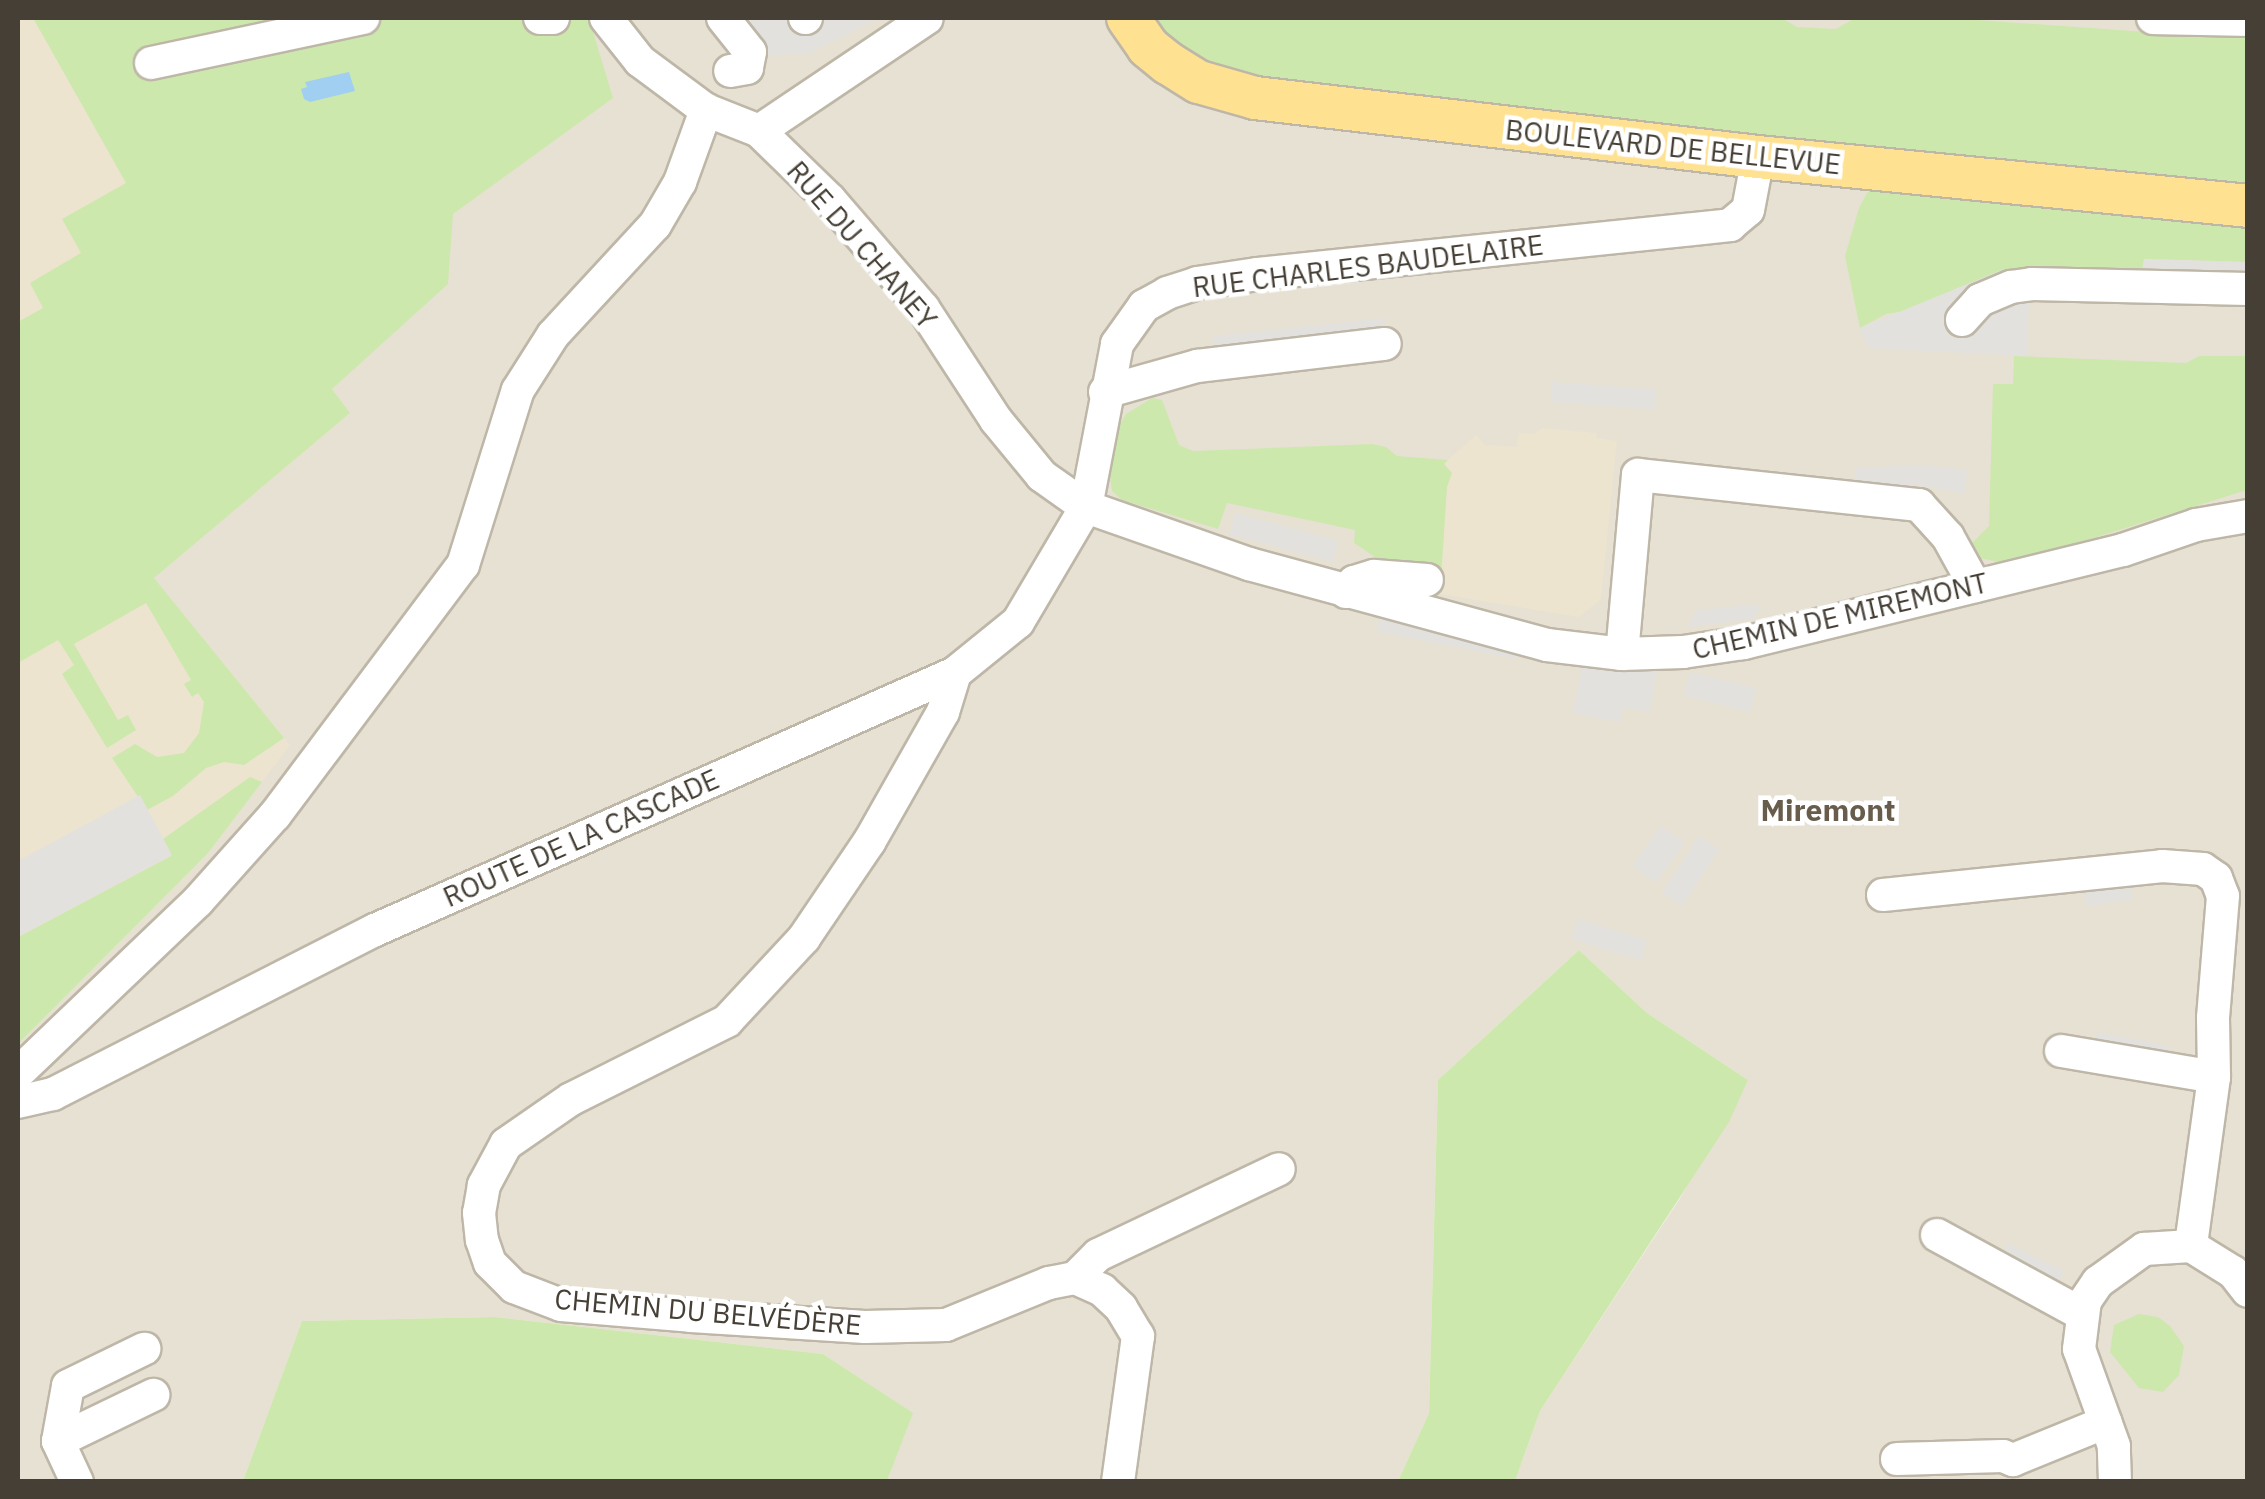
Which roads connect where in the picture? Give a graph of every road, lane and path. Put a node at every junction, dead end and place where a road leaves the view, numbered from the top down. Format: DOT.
graph roads {
  1 [pos="364,18"];
  2 [pos="540,18"];
  3 [pos="553,18"];
  4 [pos="606,18"];
  5 [pos="723,18"];
  6 [pos="927,18"];
  7 [pos="2153,18"];
  8 [pos="1131,20"];
  9 [pos="2248,20"];
  10 [pos="151,63"];
  11 [pos="730,72"];
  12 [pos="706,110"];
  13 [pos="759,131"];
  14 [pos="1758,157"];
  15 [pos="2248,206"];
  16 [pos="2248,289"];
  17 [pos="1962,320"];
  18 [pos="1385,344"];
  19 [pos="1105,392"];
  20 [pos="1086,507"];
  21 [pos="2248,516"];
  22 [pos="1426,580"];
  23 [pos="1974,586"];
  24 [pos="1346,592"];
  25 [pos="1622,654"];
  26 [pos="956,673"];
  27 [pos="1882,895"];
  28 [pos="2061,1051"];
  29 [pos="18,1073"];
  30 [pos="2214,1077"];
  31 [pos="18,1102"];
  32 [pos="1279,1169"];
  33 [pos="1937,1235"];
  34 [pos="2192,1246"];
  35 [pos="1076,1278"];
  36 [pos="2248,1291"];
  37 [pos="2082,1314"];
  38 [pos="144,1350"];
  39 [pos="153,1396"];
  40 [pos="2106,1422"];
  41 [pos="58,1441"];
  42 [pos="1898,1459"];
  43 [pos="77,1482"];
  44 [pos="1118,1482"];
  45 [pos="2115,1482"];
  1 -- 10 [label="street"];
  2 -- 3 [label="street"];
  4 -- 12 [label="street, RUE DU CHANEY"];
  5 -- 11 [label="street"];
  6 -- 13 [label="street"];
  7 -- 9 [label="street"];
  8 -- 14 [label="main road, BOULEVARD DE BELLEVUE"];
  12 -- 13 [label="street, RUE DU CHANEY"];
  12 -- 29 [label="street"];
  13 -- 20 [label="street, RUE DU CHANEY"];
  14 -- 15 [label="main road, BOULEVARD DE BELLEVUE"];
  14 -- 19 [label="street, RUE CHARLES BAUDELAIRE"];
  16 -- 17 [label="street"];
  18 -- 19 [label="street"];
  19 -- 20 [label="street, RUE CHARLES BAUDELAIRE"];
  20 -- 24 [label="street, CHEMIN DE MIREMONT"];
  20 -- 26 [label="street, ROUTE DE LA CASCADE"];
  21 -- 23 [label="street, CHEMIN DE MIREMONT"];
  22 -- 24 [label="street"];
  23 -- 25 [label="street, CHEMIN DE MIREMONT"];
  23 -- 25 [label="street"];
  24 -- 25 [label="street, CHEMIN DE MIREMONT"];
  26 -- 31 [label="street, ROUTE DE LA CASCADE"];
  26 -- 35 [label="street, CHEMIN DU BELVÉDÈRE"];
  27 -- 30 [label="street"];
  28 -- 30 [label="street"];
  30 -- 34 [label="street"];
  32 -- 35 [label="street"];
  33 -- 37 [label="street"];
  34 -- 36 [label="street"];
  34 -- 37 [label="street"];
  35 -- 44 [label="street"];
  37 -- 40 [label="street"];
  38 -- 41 [label="street"];
  39 -- 41 [label="street"];
  40 -- 42 [label="street"];
  40 -- 45 [label="street"];
  41 -- 43 [label="street"];
}
